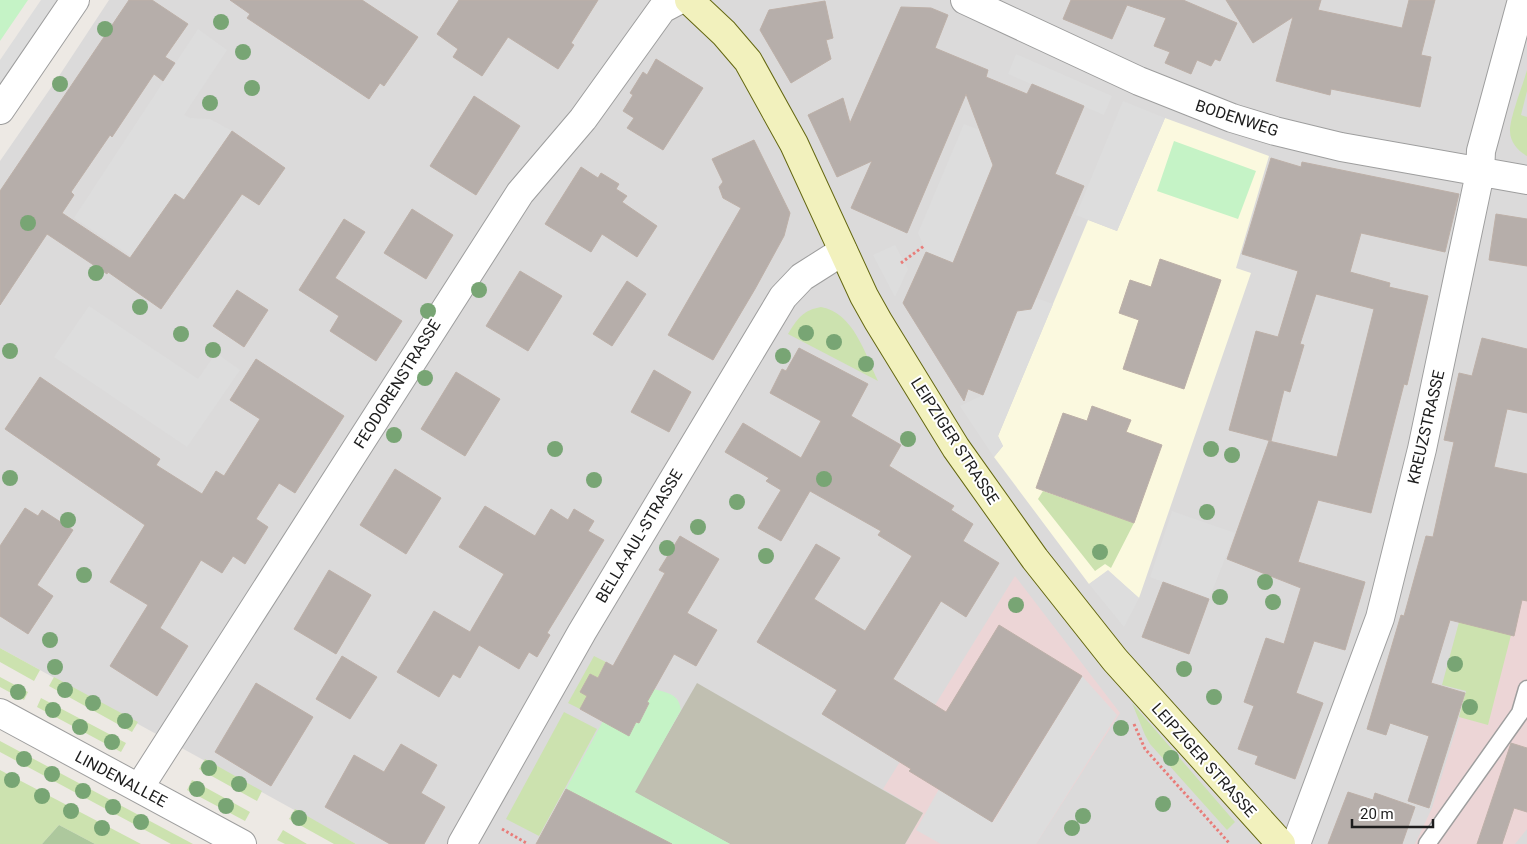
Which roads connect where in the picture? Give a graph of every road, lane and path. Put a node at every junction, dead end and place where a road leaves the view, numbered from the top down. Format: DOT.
graph roads {
  1 [pos="75,0"];
  2 [pos="679,0"];
  3 [pos="689,0"];
  4 [pos="1522,0"];
  5 [pos="970,1"];
  6 [pos="0,110"];
  7 [pos="1480,173"];
  8 [pos="1527,180"];
  9 [pos="924,246"];
  10 [pos="843,252"];
  11 [pos="901,263"];
  12 [pos="1527,688"];
  13 [pos="0,713"];
  14 [pos="1132,718"];
  15 [pos="140,788"];
  16 [pos="242,844"];
  17 [pos="462,844"];
  18 [pos="1230,844"];
  19 [pos="1281,844"];
  20 [pos="1296,844"];
  21 [pos="1427,844"];
  1 -- 6 [label="street"];
  2 -- 15 [label="street, FEODORENSTRASSE"];
  3 -- 10 [label="main road, LEIPZIGER STRASSE"];
  4 -- 7 [label="street, KREUZSTRASSE"];
  5 -- 7 [label="street, BODENWEG"];
  7 -- 8 [label="street, BODENWEG"];
  7 -- 20 [label="street, KREUZSTRASSE"];
  9 -- 11 [label="path"];
  10 -- 17 [label="street, BELLA-AUL-STRASSE"];
  10 -- 19 [label="main road, LEIPZIGER STRASSE"];
  12 -- 21 [label="lane"];
  13 -- 15 [label="street, LINDENALLEE"];
  14 -- 18 [label="path"];
  15 -- 16 [label="street, LINDENALLEE"];
}
